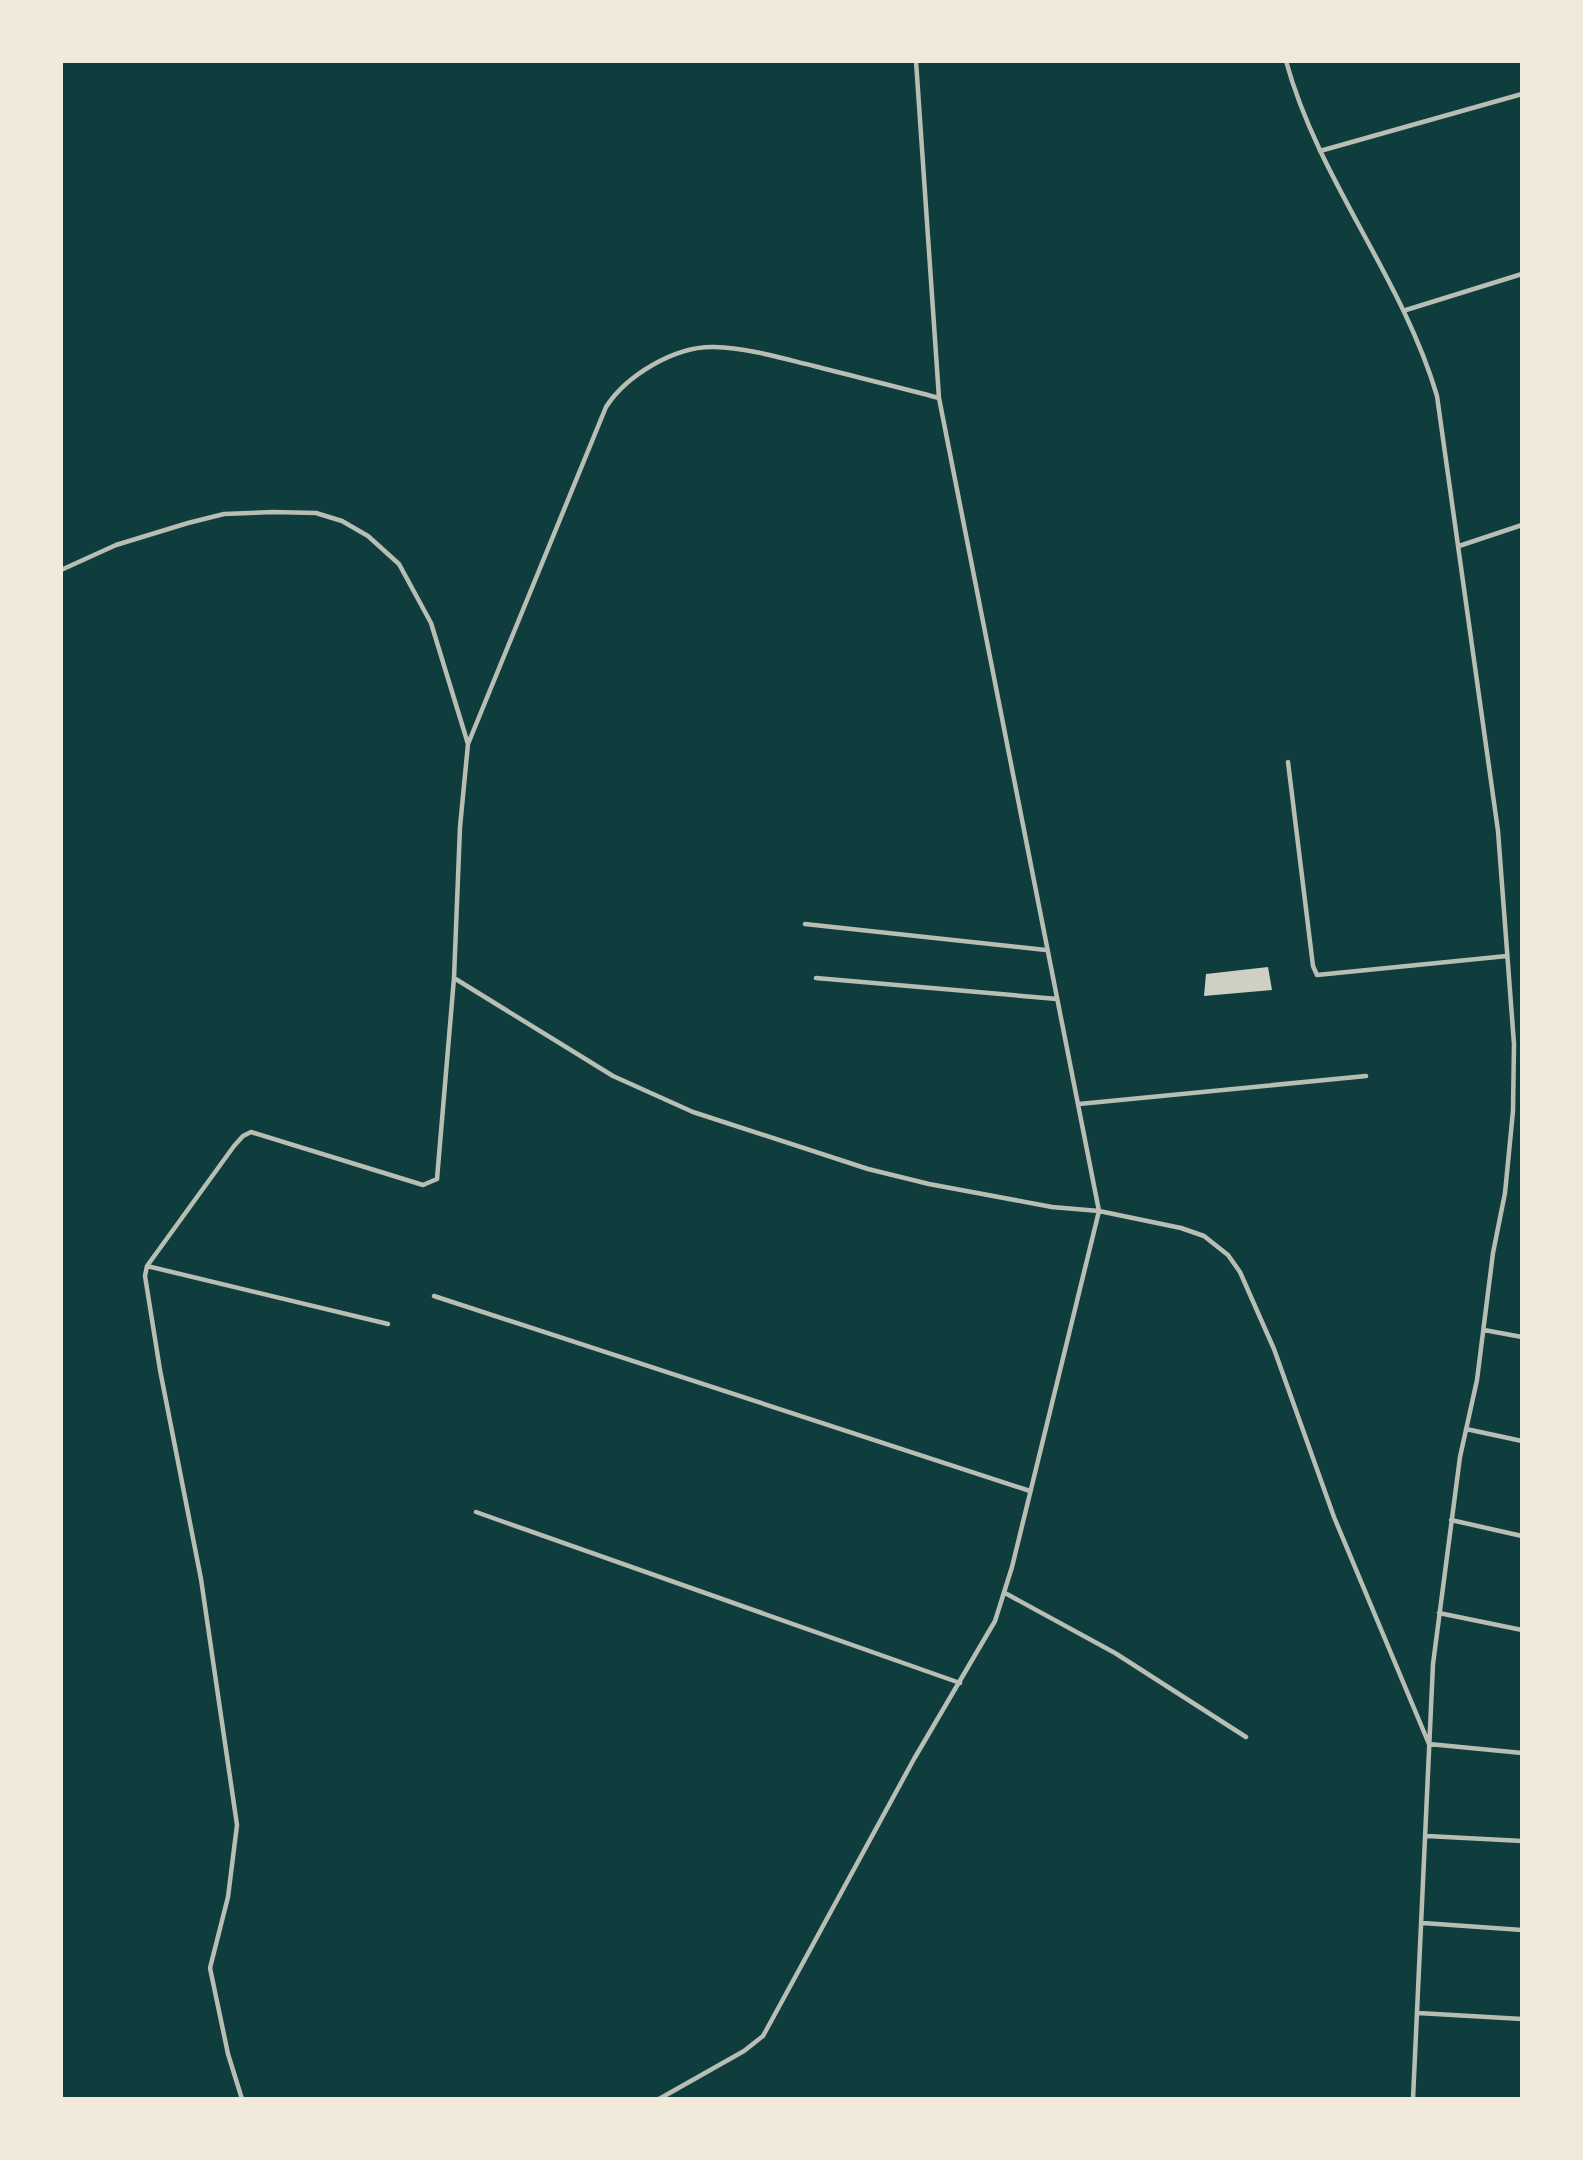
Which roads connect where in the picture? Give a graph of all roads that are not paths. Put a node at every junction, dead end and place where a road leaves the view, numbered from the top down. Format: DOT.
graph roads {
  1 [pos="916,61"];
  2 [pos="1286,61"];
  3 [pos="1522,94"];
  4 [pos="1320,151"];
  5 [pos="1522,274"];
  6 [pos="1405,310"];
  7 [pos="939,398"];
  8 [pos="1522,526"];
  9 [pos="1459,546"];
  10 [pos="61,570"];
  11 [pos="468,744"];
  12 [pos="1288,762"];
  13 [pos="805,924"];
  14 [pos="1046,950"];
  15 [pos="1507,956"];
  16 [pos="454,978"];
  17 [pos="816,978"];
  18 [pos="1057,999"];
  19 [pos="1366,1076"];
  20 [pos="1079,1104"];
  21 [pos="1099,1211"];
  22 [pos="147,1266"];
  23 [pos="434,1296"];
  24 [pos="388,1324"];
  25 [pos="1484,1330"];
  26 [pos="1522,1337"];
  27 [pos="1466,1429"];
  28 [pos="1522,1441"];
  29 [pos="1030,1491"];
  30 [pos="475,1512"];
  31 [pos="1451,1520"];
  32 [pos="1522,1536"];
  33 [pos="1005,1593"];
  34 [pos="1439,1613"];
  35 [pos="1522,1630"];
  36 [pos="960,1683"];
  37 [pos="1246,1737"];
  38 [pos="1429,1744"];
  39 [pos="1522,1754"];
  40 [pos="1427,1836"];
  41 [pos="1522,1841"];
  42 [pos="1423,1923"];
  43 [pos="1522,1930"];
  44 [pos="1418,2013"];
  45 [pos="1522,2019"];
  46 [pos="242,2099"];
  47 [pos="659,2099"];
  48 [pos="1413,2099"];
  1 -- 7 [label="street"];
  2 -- 4 [label="street"];
  3 -- 4 [label="street"];
  4 -- 6 [label="street"];
  5 -- 6 [label="street"];
  6 -- 9 [label="street"];
  7 -- 11 [label="street"];
  7 -- 14 [label="street"];
  8 -- 9 [label="street"];
  9 -- 15 [label="street"];
  10 -- 11 [label="street"];
  11 -- 16 [label="street"];
  12 -- 15 [label="street"];
  13 -- 14 [label="street"];
  14 -- 18 [label="street"];
  15 -- 25 [label="street"];
  16 -- 21 [label="street"];
  16 -- 22 [label="street"];
  17 -- 18 [label="street"];
  18 -- 20 [label="street"];
  19 -- 20 [label="street"];
  20 -- 21 [label="street"];
  21 -- 29 [label="street"];
  21 -- 38 [label="street"];
  22 -- 24 [label="street"];
  22 -- 46 [label="street"];
  23 -- 29 [label="street"];
  25 -- 26 [label="street"];
  25 -- 27 [label="street"];
  27 -- 28 [label="street"];
  27 -- 31 [label="street"];
  29 -- 33 [label="street"];
  30 -- 36 [label="street"];
  31 -- 32 [label="street"];
  31 -- 34 [label="street"];
  33 -- 36 [label="street"];
  33 -- 37 [label="street"];
  34 -- 35 [label="street"];
  34 -- 38 [label="street"];
  36 -- 47 [label="street"];
  38 -- 39 [label="street"];
  38 -- 40 [label="street"];
  40 -- 41 [label="street"];
  40 -- 42 [label="street"];
  42 -- 43 [label="street"];
  42 -- 44 [label="street"];
  44 -- 45 [label="street"];
  44 -- 48 [label="street"];
}
